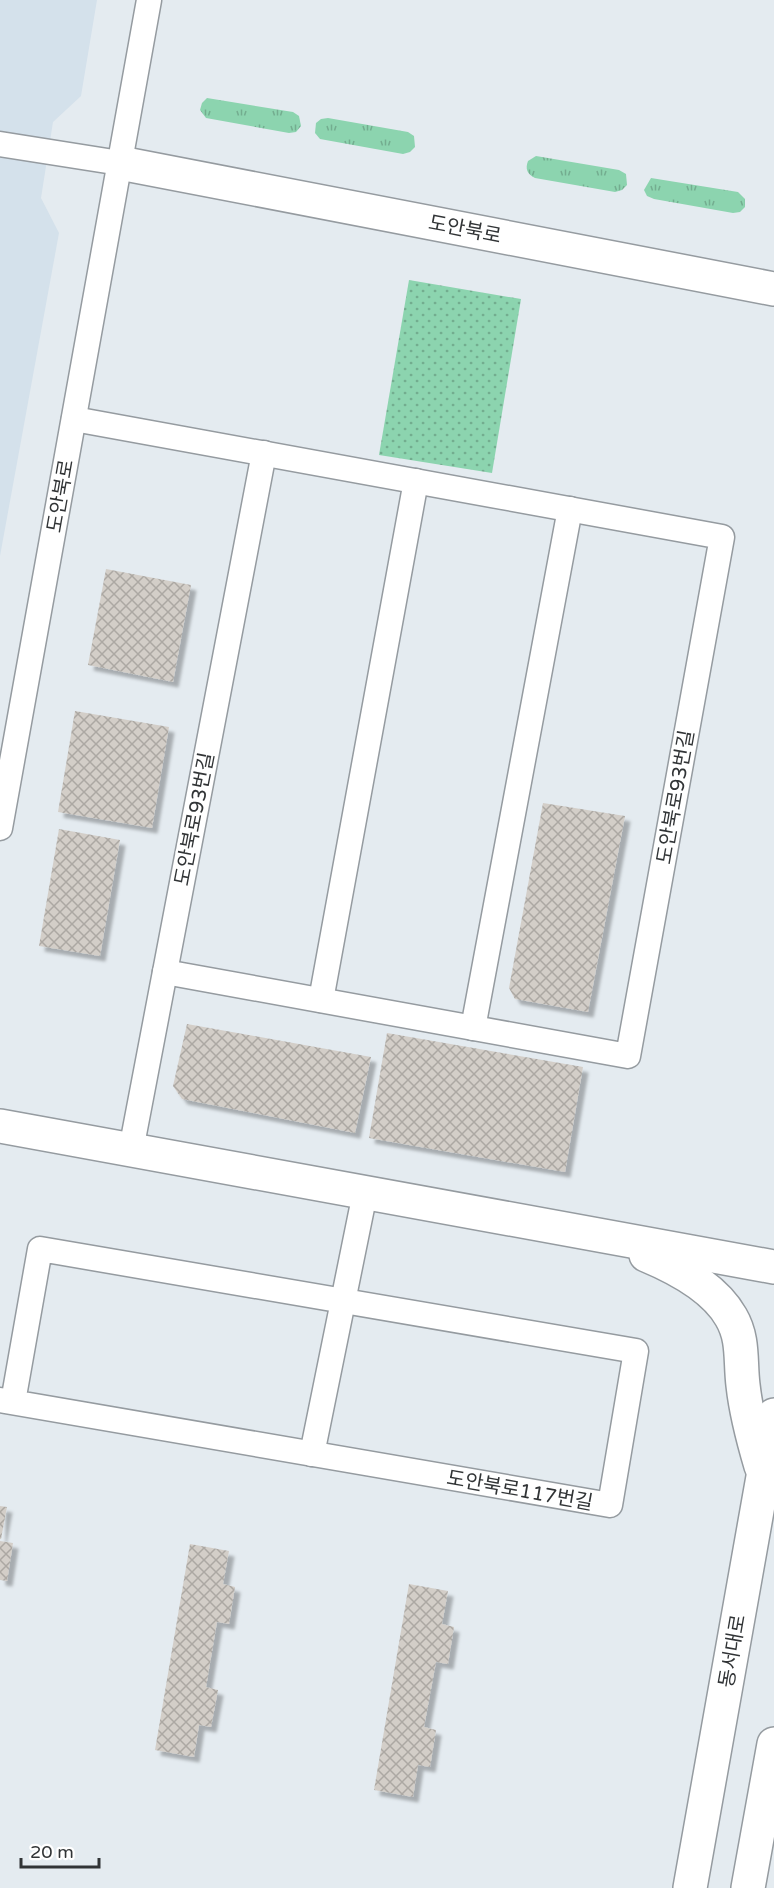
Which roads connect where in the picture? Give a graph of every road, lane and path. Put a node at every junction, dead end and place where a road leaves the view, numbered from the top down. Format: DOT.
graph roads {
  1 [pos="149,0"];
  2 [pos="0,144"];
  3 [pos="120,163"];
  4 [pos="774,289"];
  5 [pos="74,419"];
  6 [pos="264,453"];
  7 [pos="416,481"];
  8 [pos="570,509"];
  9 [pos="0,828"];
  10 [pos="165,972"];
  11 [pos="321,1000"];
  12 [pos="473,1028"];
  13 [pos="0,1126"];
  14 [pos="131,1150"];
  15 [pos="365,1193"];
  16 [pos="603,1236"];
  17 [pos="774,1268"];
  18 [pos="343,1301"];
  19 [pos="7,1401"];
  20 [pos="774,1414"];
  21 [pos="312,1454"];
  22 [pos="764,1476"];
  23 [pos="774,1744"];
  24 [pos="690,1888"];
  25 [pos="748,1888"];
  1 -- 3 [label="street, 도안북로"];
  2 -- 3 [label="street"];
  3 -- 4 [label="street, 도안북로"];
  3 -- 5 [label="street, 도안북로"];
  5 -- 6 [label="street, 도안북로93번길"];
  5 -- 9 [label="street, 도안북로"];
  6 -- 7 [label="street, 도안북로93번길"];
  6 -- 10 [label="street, 도안북로93번길"];
  7 -- 8 [label="street, 도안북로93번길"];
  7 -- 11 [label="street"];
  8 -- 12 [label="street"];
  8 -- 12 [label="street, 도안북로93번길"];
  10 -- 11 [label="street, 도안북로93번길"];
  10 -- 14 [label="street, 도안북로93번길"];
  11 -- 12 [label="street, 도안북로93번길"];
  13 -- 14 [label="street"];
  14 -- 15 [label="street"];
  15 -- 16 [label="street"];
  15 -- 18 [label="street"];
  16 -- 17 [label="street"];
  16 -- 22 [label="street"];
  18 -- 19 [label="street, 도안북로117번길"];
  18 -- 21 [label="street"];
  18 -- 21 [label="street, 도안북로117번길"];
  19 -- 21 [label="street, 도안북로117번길"];
  20 -- 22 [label="street, 동서대로"];
  22 -- 24 [label="street, 동서대로"];
  23 -- 25 [label="street"];
}
